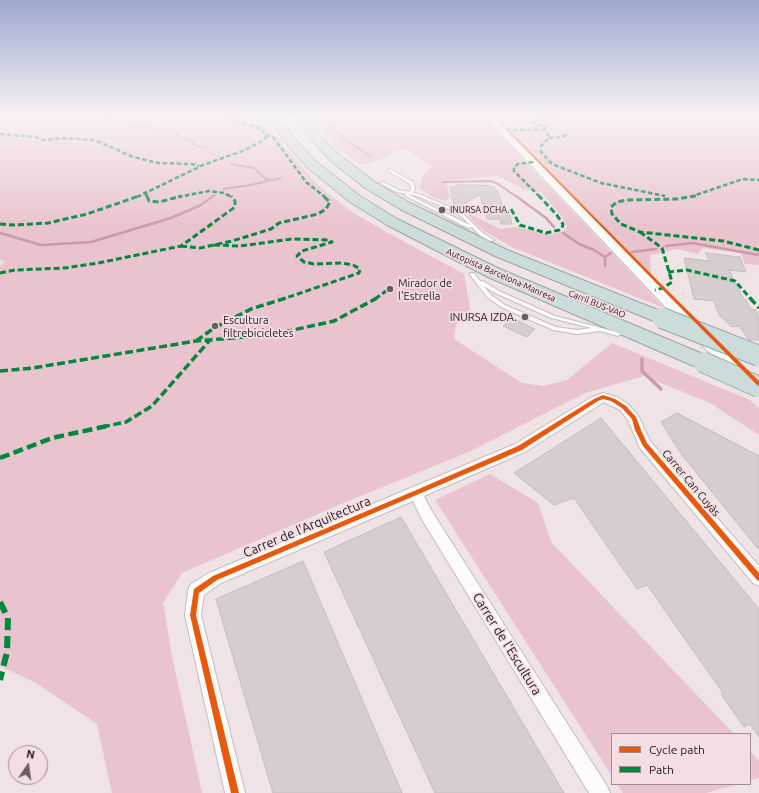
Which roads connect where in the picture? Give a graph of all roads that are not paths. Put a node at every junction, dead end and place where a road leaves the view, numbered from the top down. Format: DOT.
graph roads {
  1 [pos="301,154"];
  2 [pos="316,154"];
  3 [pos="331,154"];
  4 [pos="338,154"];
  5 [pos="525,154"];
  6 [pos="390,170"];
  7 [pos="382,183"];
  8 [pos="398,191"];
  9 [pos="411,194"];
  10 [pos="487,237"];
  11 [pos="431,243"];
  12 [pos="476,278"];
  13 [pos="605,296"];
  14 [pos="609,331"];
  15 [pos="759,356"];
  16 [pos="707,367"];
  17 [pos="759,371"];
  18 [pos="759,388"];
  19 [pos="759,396"];
  20 [pos="613,400"];
  21 [pos="416,493"];
  22 [pos="759,578"];
  23 [pos="235,793"];
  24 [pos="600,793"];
  1 -- 11 [label="highway, Autopista Barcelona-Manresa"];
  2 -- 17 [label="highway, Carril BUS-VAO"];
  3 -- 13 [label="highway, Autopista Barcelona-Manresa"];
  4 -- 7 [label="highway"];
  5 -- 19 [label="main road"];
  6 -- 9 [label="lane"];
  7 -- 8 [label="lane"];
  8 -- 9 [label="lane"];
  8 -- 10 [label="lane"];
  9 -- 10 [label="lane"];
  10 -- 13 [label="highway"];
  11 -- 12 [label="highway"];
  11 -- 16 [label="highway, Autopista Barcelona-Manresa"];
  12 -- 14 [label="lane"];
  12 -- 14 [label="lane"];
  13 -- 15 [label="highway, Autopista Barcelona-Manresa, bridge"];
  14 -- 16 [label="highway"];
  16 -- 18 [label="highway, bridge"];
  20 -- 21 [label="street, Carrer de l'Arquitectura"];
  20 -- 22 [label="street, Carrer Can Cuyàs"];
  21 -- 23 [label="street, Carrer de l'Arquitectura"];
  21 -- 24 [label="street, Carrer de l'Escultura"];
}
